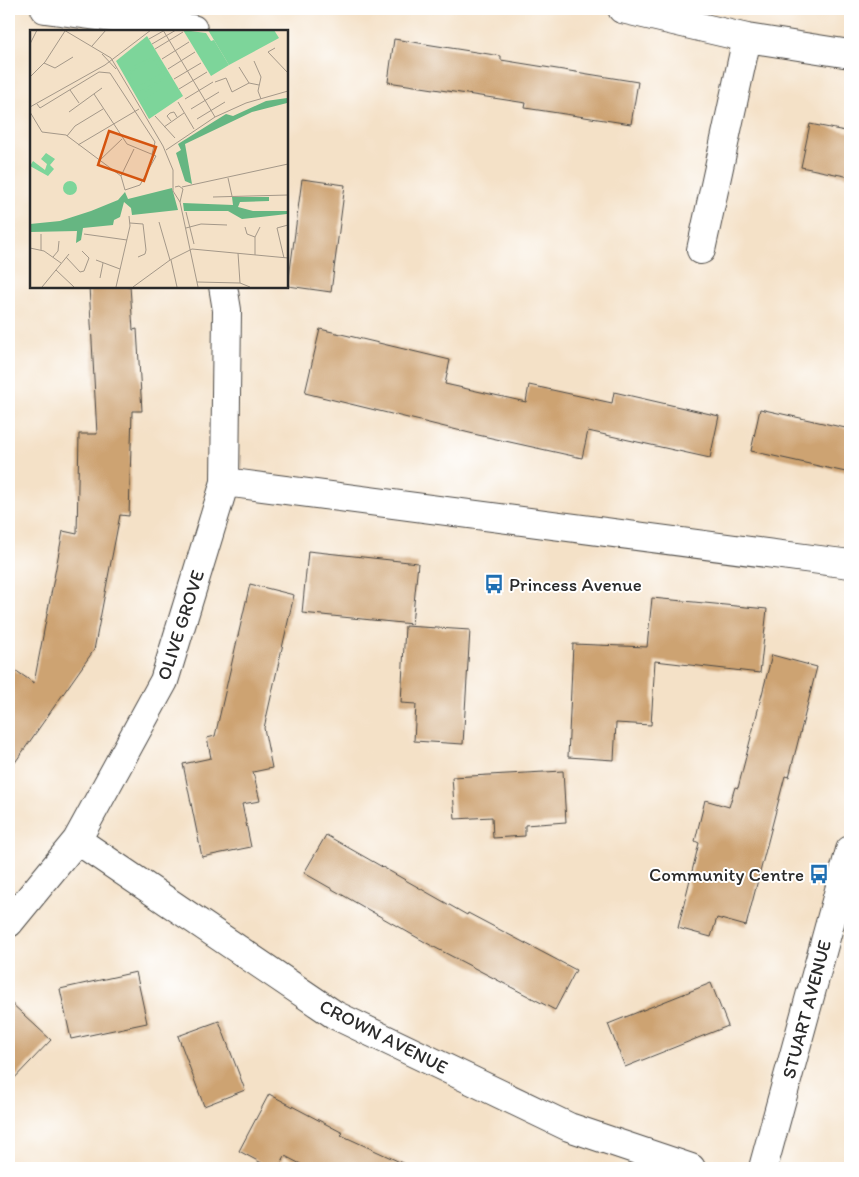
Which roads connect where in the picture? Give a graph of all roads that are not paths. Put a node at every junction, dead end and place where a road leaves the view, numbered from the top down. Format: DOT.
graph roads {
  1 [pos="45,9"];
  2 [pos="622,9"];
  3 [pos="193,23"];
  4 [pos="747,38"];
  5 [pos="850,54"];
  6 [pos="701,250"];
  7 [pos="223,288"];
  8 [pos="225,482"];
  9 [pos="850,564"];
  10 [pos="76,840"];
  11 [pos="850,850"];
  12 [pos="9,923"];
  13 [pos="691,1168"];
  14 [pos="763,1168"];
  1 -- 3 [label="street"];
  2 -- 4 [label="street"];
  4 -- 5 [label="street"];
  4 -- 6 [label="street"];
  7 -- 8 [label="street, OLIVE GROVE"];
  8 -- 9 [label="street"];
  8 -- 10 [label="street, OLIVE GROVE"];
  10 -- 12 [label="street, OLIVE GROVE"];
  10 -- 13 [label="street, CROWN AVENUE"];
  11 -- 14 [label="street, STUART AVENUE"];
}
